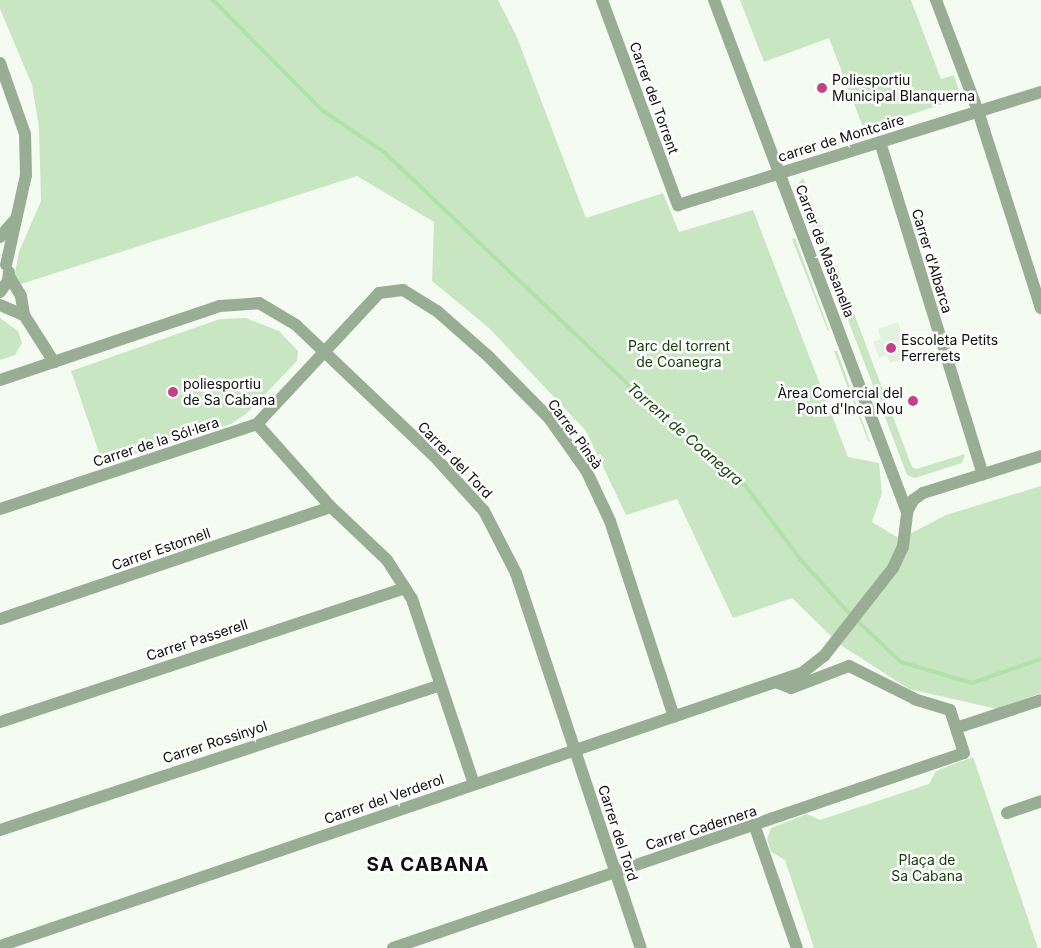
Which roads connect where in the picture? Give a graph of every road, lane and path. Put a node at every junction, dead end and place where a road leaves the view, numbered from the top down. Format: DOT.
graph roads {
  1 [pos="602,0"];
  2 [pos="714,0"];
  3 [pos="936,0"];
  4 [pos="0,63"];
  5 [pos="1041,92"];
  6 [pos="978,111"];
  7 [pos="880,142"];
  8 [pos="779,172"];
  9 [pos="678,206"];
  10 [pos="14,222"];
  11 [pos="0,237"];
  12 [pos="5,266"];
  13 [pos="0,292"];
  14 [pos="0,305"];
  15 [pos="1041,308"];
  16 [pos="24,315"];
  17 [pos="324,353"];
  18 [pos="54,362"];
  19 [pos="0,380"];
  20 [pos="258,424"];
  21 [pos="1041,456"];
  22 [pos="983,474"];
  23 [pos="331,507"];
  24 [pos="0,509"];
  25 [pos="907,515"];
  26 [pos="404,588"];
  27 [pos="0,619"];
  28 [pos="778,683"];
  29 [pos="440,685"];
  30 [pos="1041,700"];
  31 [pos="674,717"];
  32 [pos="0,722"];
  33 [pos="956,728"];
  34 [pos="576,751"];
  35 [pos="474,784"];
  36 [pos="1041,801"];
  37 [pos="1007,813"];
  38 [pos="756,827"];
  39 [pos="0,830"];
  40 [pos="615,871"];
  41 [pos="431,935"];
  42 [pos="0,946"];
  43 [pos="392,948"];
  44 [pos="436,948"];
  45 [pos="641,948"];
  46 [pos="797,948"];
  1 -- 9 [label="street, Carrer del Torrent"];
  2 -- 8 [label="street, Carrer de Massanella"];
  3 -- 6 [label="street"];
  4 -- 10 [label="street"];
  5 -- 6 [label="street, carrer de Montcaire"];
  6 -- 7 [label="street, carrer de Montcaire"];
  6 -- 15 [label="street"];
  7 -- 8 [label="street, carrer de Montcaire"];
  7 -- 22 [label="street, Carrer d'Albarca"];
  8 -- 9 [label="street, carrer de Montcaire"];
  8 -- 25 [label="street, Carrer de Massanella"];
  10 -- 11 [label="street"];
  10 -- 12 [label="street"];
  12 -- 13 [label="street"];
  12 -- 16 [label="street"];
  14 -- 16 [label="street"];
  16 -- 18 [label="street"];
  17 -- 18 [label="street, Carrer del Tord"];
  17 -- 20 [label="street, Carrer de la Sól·lera"];
  17 -- 31 [label="street, Carrer Pinsà"];
  17 -- 34 [label="street, Carrer del Tord"];
  18 -- 19 [label="street, Carrer del Tord"];
  20 -- 23 [label="street"];
  20 -- 24 [label="street, Carrer de la Sól·lera"];
  21 -- 22 [label="street"];
  22 -- 25 [label="street"];
  23 -- 26 [label="street"];
  23 -- 27 [label="street, Carrer Estornell"];
  25 -- 28 [label="street"];
  26 -- 29 [label="street"];
  26 -- 32 [label="street, Carrer Passerell"];
  28 -- 31 [label="street, Carrer del Verderol"];
  28 -- 33 [label="street"];
  29 -- 35 [label="street"];
  29 -- 39 [label="street, Carrer Rossinyol"];
  30 -- 33 [label="street"];
  31 -- 34 [label="street, Carrer del Verderol"];
  33 -- 38 [label="street, Carrer Cadernera"];
  34 -- 35 [label="street, Carrer del Verderol"];
  34 -- 40 [label="street, Carrer del Tord"];
  35 -- 42 [label="street, Carrer del Verderol"];
  36 -- 37 [label="street"];
  38 -- 40 [label="street, Carrer Cadernera"];
  38 -- 46 [label="street"];
  40 -- 41 [label="street, Carrer Cadernera"];
  40 -- 45 [label="street, Carrer del Tord"];
  41 -- 43 [label="street, Carrer Cadernera"];
  41 -- 44 [label="street"];
}
